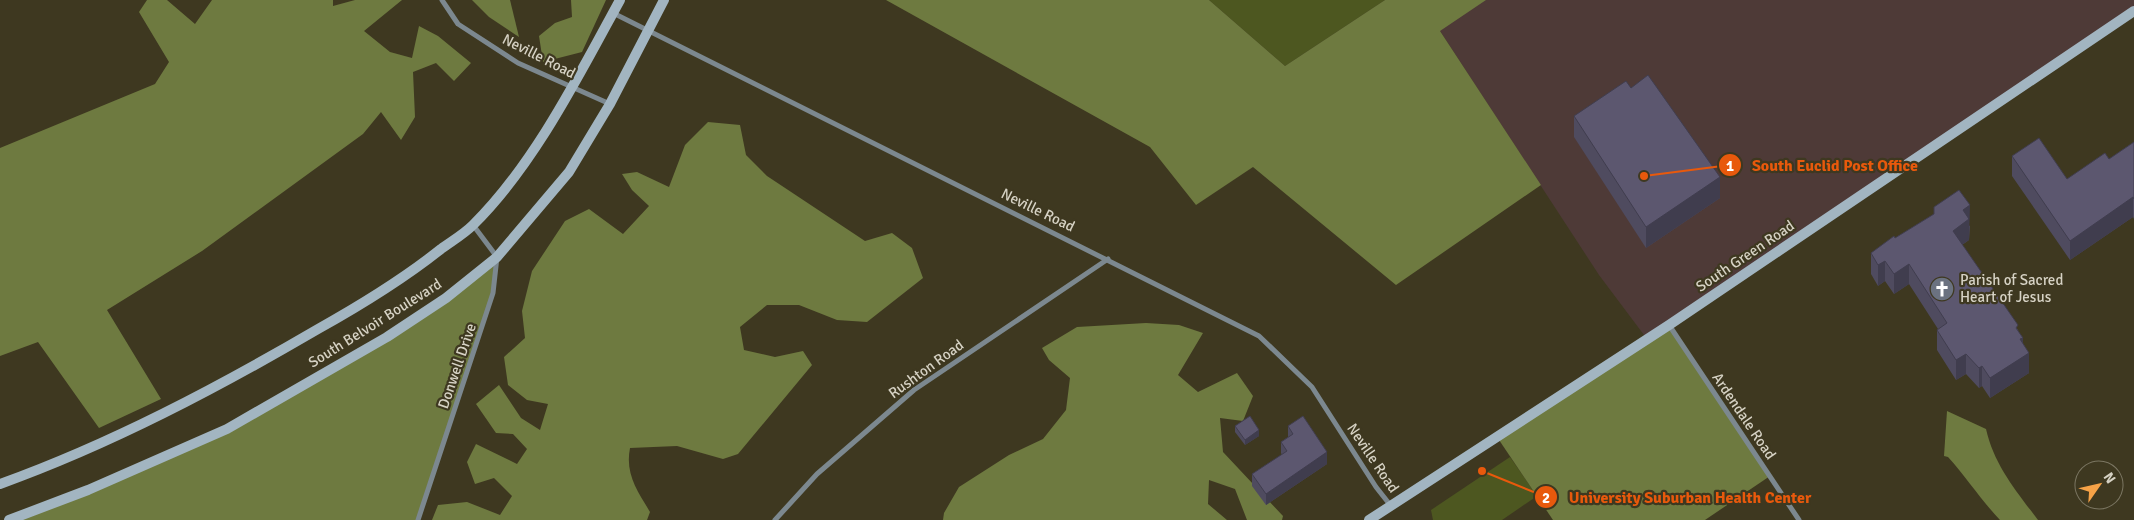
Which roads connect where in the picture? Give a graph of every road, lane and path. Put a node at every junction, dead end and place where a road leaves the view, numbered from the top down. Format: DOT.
graph roads {
  1 [pos="442,0"];
  2 [pos="620,0"];
  3 [pos="664,0"];
  4 [pos="2134,11"];
  5 [pos="613,13"];
  6 [pos="648,31"];
  7 [pos="571,88"];
  8 [pos="610,104"];
  9 [pos="473,225"];
  10 [pos="497,256"];
  11 [pos="1108,259"];
  12 [pos="1669,325"];
  13 [pos="0,484"];
  14 [pos="1391,506"];
  15 [pos="10,520"];
  16 [pos="418,520"];
  17 [pos="775,520"];
  18 [pos="1369,520"];
  19 [pos="1799,520"];
  1 -- 7 [label="street, Neville Road"];
  2 -- 5 [label="street, South Belvoir Boulevard"];
  3 -- 6 [label="street, South Belvoir Boulevard"];
  4 -- 12 [label="street, South Green Road"];
  5 -- 6 [label="street, Neville Road"];
  5 -- 7 [label="street, South Belvoir Boulevard"];
  6 -- 8 [label="street, South Belvoir Boulevard"];
  6 -- 11 [label="street, Neville Road"];
  7 -- 8 [label="street, Neville Road"];
  7 -- 9 [label="street, South Belvoir Boulevard"];
  8 -- 10 [label="street, South Belvoir Boulevard"];
  9 -- 10 [label="street"];
  9 -- 13 [label="street, South Belvoir Boulevard"];
  10 -- 15 [label="street, South Belvoir Boulevard"];
  10 -- 16 [label="street, Donwell Drive"];
  11 -- 14 [label="street, Neville Road"];
  11 -- 17 [label="street, Rushton Road"];
  12 -- 14 [label="street, South Green Road"];
  12 -- 19 [label="street, Ardendale Road"];
  14 -- 18 [label="street, South Green Road"];
}
